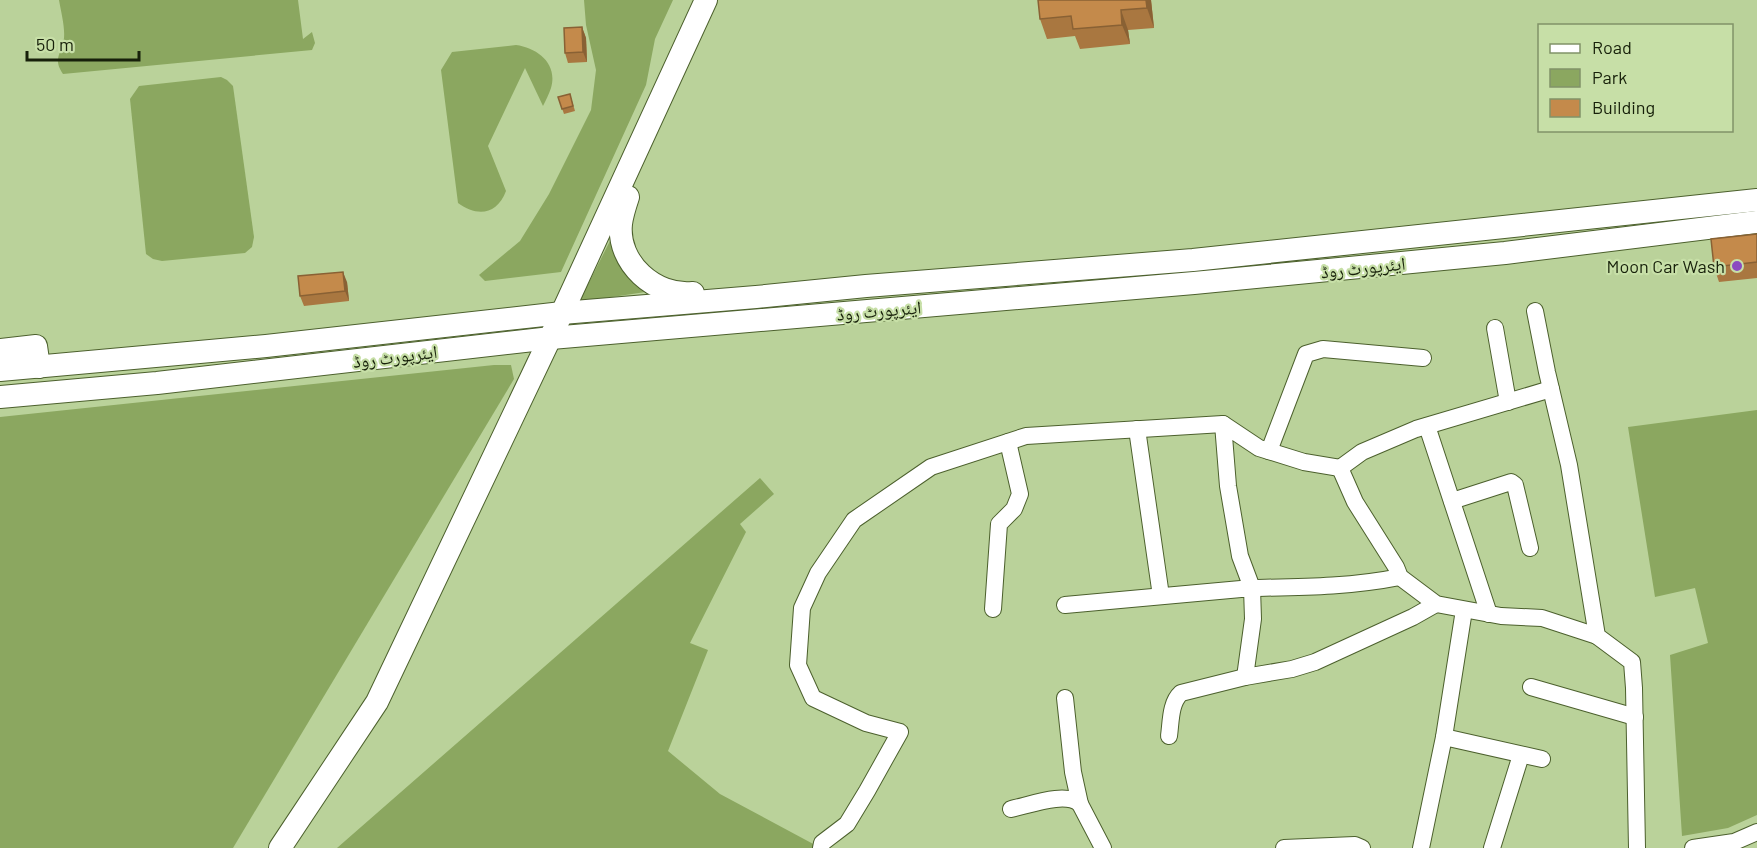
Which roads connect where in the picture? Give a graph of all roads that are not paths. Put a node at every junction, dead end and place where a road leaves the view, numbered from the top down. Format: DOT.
graph roads {
  1 [pos="706,0"];
  2 [pos="649,127"];
  3 [pos="1757,200"];
  4 [pos="1757,222"];
  5 [pos="756,297"];
  6 [pos="1535,311"];
  7 [pos="562,313"];
  8 [pos="1495,328"];
  9 [pos="551,338"];
  10 [pos="0,350"];
  11 [pos="1423,358"];
  12 [pos="39,367"];
  13 [pos="0,370"];
  14 [pos="1551,389"];
  15 [pos="0,397"];
  16 [pos="1508,402"];
  17 [pos="1223,424"];
  18 [pos="1426,426"];
  19 [pos="1137,429"];
  20 [pos="1008,442"];
  21 [pos="1269,451"];
  22 [pos="1340,468"];
  23 [pos="1452,501"];
  24 [pos="1530,548"];
  25 [pos="1400,577"];
  26 [pos="1252,588"];
  27 [pos="1161,596"];
  28 [pos="1436,604"];
  29 [pos="1065,605"];
  30 [pos="993,609"];
  31 [pos="1464,610"];
  32 [pos="1489,614"];
  33 [pos="1597,636"];
  34 [pos="1245,676"];
  35 [pos="1531,687"];
  36 [pos="1065,698"];
  37 [pos="1635,717"];
  38 [pos="1169,736"];
  39 [pos="1444,737"];
  40 [pos="1521,755"];
  41 [pos="1542,759"];
  42 [pos="1080,804"];
  43 [pos="1011,809"];
  44 [pos="1757,832"];
  45 [pos="1735,845"];
  46 [pos="280,848"];
  47 [pos="821,848"];
  48 [pos="1103,848"];
  49 [pos="1284,848"];
  50 [pos="1362,848"];
  51 [pos="1421,848"];
  52 [pos="1492,848"];
  53 [pos="1637,848"];
  54 [pos="1693,848"];
  1 -- 2 [label="main road"];
  2 -- 5 [label="main road"];
  2 -- 7 [label="main road"];
  3 -- 5 [label="main road, ایئرپورٹ روڈ"];
  4 -- 9 [label="main road, ایئرپورٹ روڈ"];
  5 -- 7 [label="main road, ایئرپورٹ روڈ"];
  6 -- 14 [label="street"];
  7 -- 9 [label="main road"];
  7 -- 12 [label="main road, ایئرپورٹ روڈ"];
  8 -- 16 [label="street"];
  9 -- 15 [label="main road, ایئرپورٹ روڈ"];
  9 -- 46 [label="main road"];
  10 -- 12 [label="main road"];
  11 -- 21 [label="street"];
  12 -- 13 [label="main road, ایئرپورٹ روڈ"];
  14 -- 16 [label="street"];
  14 -- 33 [label="street"];
  16 -- 18 [label="street"];
  17 -- 19 [label="street"];
  17 -- 21 [label="street"];
  17 -- 26 [label="street"];
  18 -- 22 [label="street"];
  18 -- 23 [label="street"];
  19 -- 20 [label="street"];
  19 -- 27 [label="street"];
  20 -- 30 [label="street"];
  20 -- 47 [label="street"];
  21 -- 22 [label="street"];
  22 -- 25 [label="street"];
  23 -- 24 [label="street"];
  23 -- 32 [label="street"];
  25 -- 26 [label="street"];
  25 -- 28 [label="street"];
  26 -- 27 [label="street"];
  26 -- 34 [label="street"];
  27 -- 29 [label="street"];
  28 -- 31 [label="street"];
  28 -- 34 [label="street"];
  31 -- 32 [label="street"];
  31 -- 39 [label="street"];
  32 -- 33 [label="street"];
  33 -- 37 [label="street"];
  34 -- 38 [label="street"];
  35 -- 37 [label="street"];
  36 -- 42 [label="street"];
  37 -- 53 [label="street"];
  39 -- 40 [label="street"];
  39 -- 51 [label="street"];
  40 -- 41 [label="street"];
  40 -- 52 [label="street"];
  42 -- 43 [label="street"];
  42 -- 48 [label="street"];
  44 -- 45 [label="street"];
  45 -- 54 [label="street"];
  49 -- 50 [label="street"];
}
